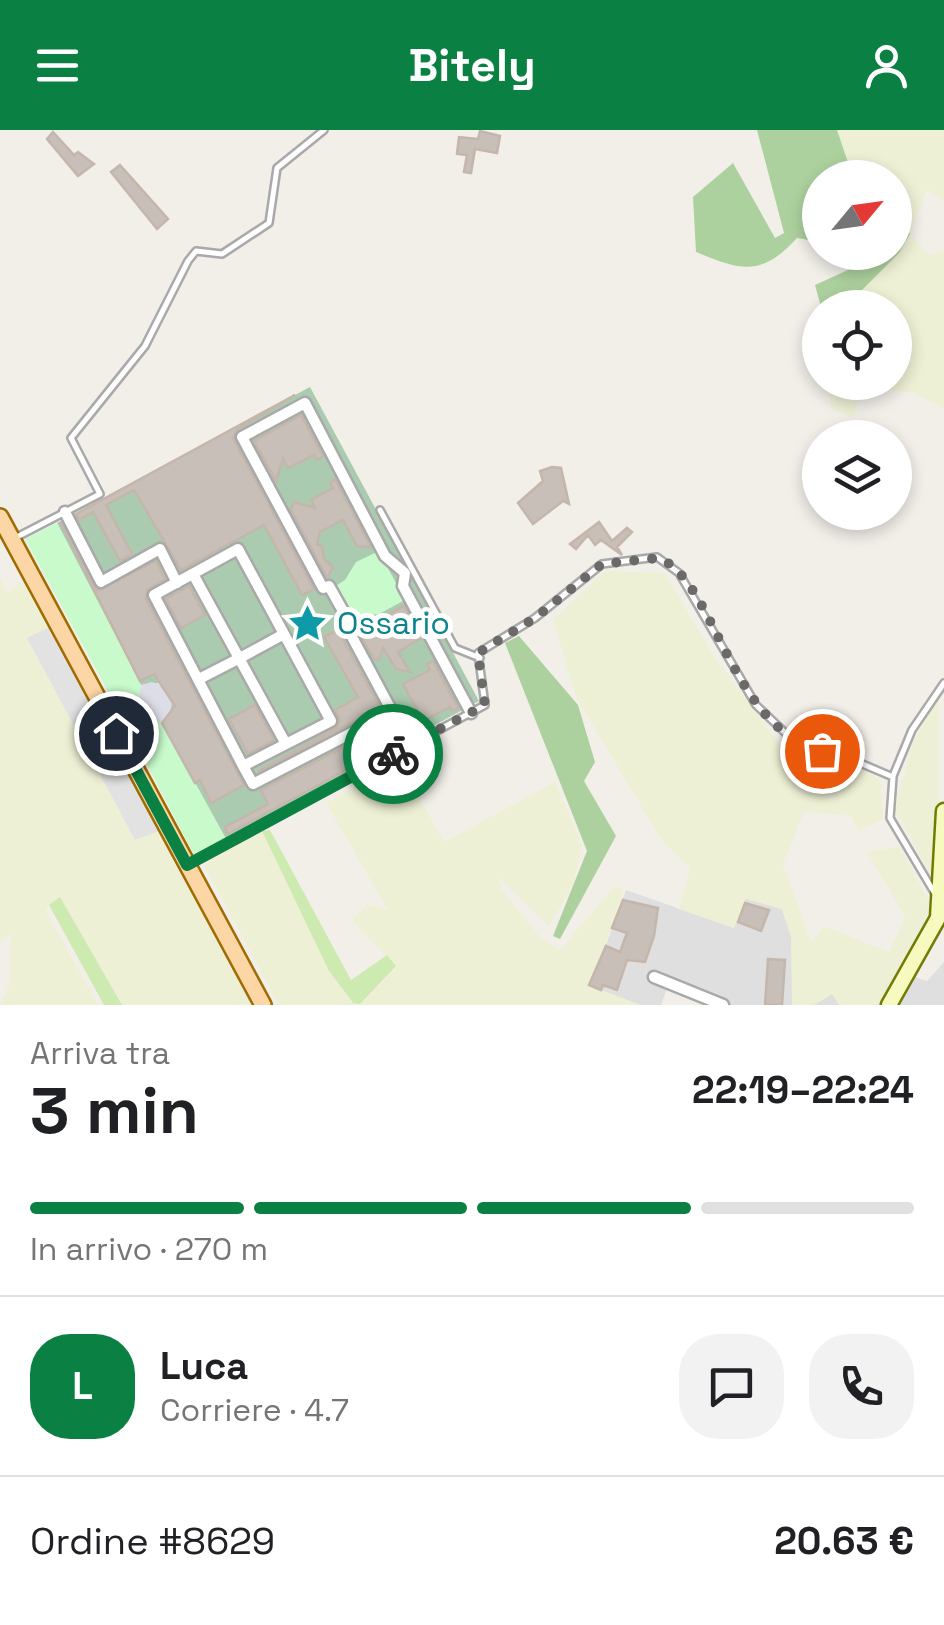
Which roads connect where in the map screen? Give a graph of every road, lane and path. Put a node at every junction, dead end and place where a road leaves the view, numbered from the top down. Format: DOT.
graph roads {
  1 [pos="324,130"];
  2 [pos="380,510"];
  3 [pos="65,512"];
  4 [pos="0,517"];
  5 [pos="12,540"];
  6 [pos="407,568"];
  7 [pos="193,574"];
  8 [pos="177,582"];
  9 [pos="284,634"];
  10 [pos="480,658"];
  11 [pos="238,659"];
  12 [pos="199,680"];
  13 [pos="944,683"];
  14 [pos="392,712"];
  15 [pos="471,713"];
  16 [pos="286,744"];
  17 [pos="410,745"];
  18 [pos="244,766"];
  19 [pos="893,777"];
  20 [pos="944,811"];
  21 [pos="187,865"];
  22 [pos="942,903"];
  23 [pos="654,977"];
  24 [pos="263,1005"];
  25 [pos="723,1005"];
  26 [pos="890,1005"];
  1 -- 3 [label="lane"];
  2 -- 6 [label="lane"];
  3 -- 5 [label="lane"];
  3 -- 8 [label="street"];
  4 -- 5 [label="main road"];
  5 -- 21 [label="main road"];
  6 -- 10 [label="lane"];
  6 -- 14 [label="street"];
  6 -- 15 [label="street"];
  7 -- 8 [label="street"];
  7 -- 9 [label="street"];
  7 -- 11 [label="street"];
  8 -- 12 [label="street"];
  9 -- 11 [label="street"];
  9 -- 16 [label="street"];
  10 -- 15 [label="lane"];
  10 -- 19 [label="lane"];
  11 -- 12 [label="street"];
  11 -- 16 [label="street"];
  12 -- 18 [label="street"];
  13 -- 19 [label="lane"];
  14 -- 17 [label="street"];
  14 -- 18 [label="street"];
  15 -- 17 [label="lane"];
  16 -- 18 [label="street"];
  17 -- 21 [label="lane"];
  19 -- 22 [label="lane"];
  20 -- 22 [label="street"];
  21 -- 24 [label="main road"];
  22 -- 26 [label="street"];
  23 -- 25 [label="street"];
}
